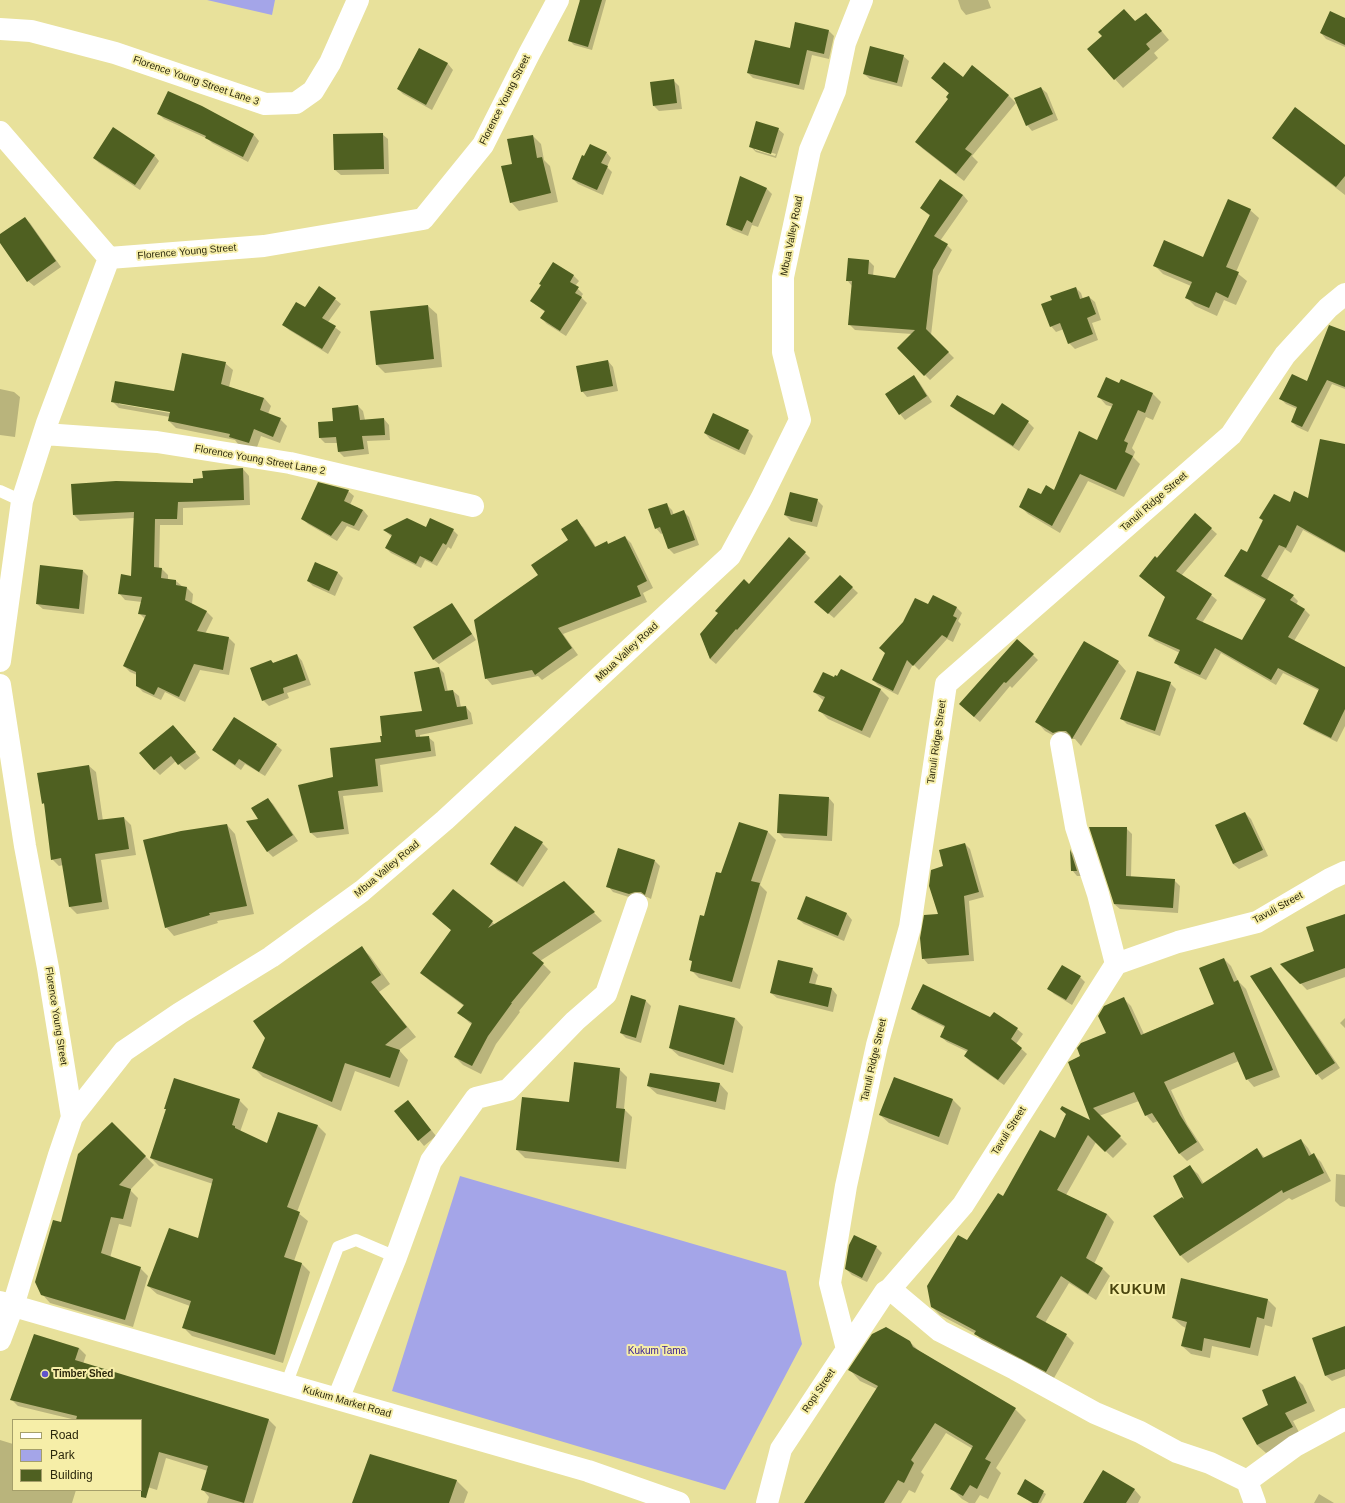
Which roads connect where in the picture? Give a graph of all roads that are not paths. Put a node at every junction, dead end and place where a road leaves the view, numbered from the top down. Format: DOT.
graph roads {
  1 [pos="358,0"];
  2 [pos="558,0"];
  3 [pos="862,0"];
  4 [pos="0,29"];
  5 [pos="0,132"];
  6 [pos="109,258"];
  7 [pos="1345,294"];
  8 [pos="44,434"];
  9 [pos="0,491"];
  10 [pos="22,501"];
  11 [pos="473,506"];
  12 [pos="0,661"];
  13 [pos="0,685"];
  14 [pos="1061,743"];
  15 [pos="1345,872"];
  16 [pos="637,904"];
  17 [pos="1116,964"];
  18 [pos="72,1117"];
  19 [pos="396,1257"];
  20 [pos="890,1289"];
  21 [pos="7,1304"];
  22 [pos="0,1340"];
  23 [pos="847,1349"];
  24 [pos="286,1385"];
  25 [pos="338,1399"];
  26 [pos="1345,1419"];
  27 [pos="1247,1481"];
  28 [pos="679,1503"];
  29 [pos="767,1503"];
  30 [pos="1255,1503"];
  1 -- 4 [label="street, Florence Young Street Lane 3"];
  2 -- 6 [label="street, Florence Young Street"];
  3 -- 18 [label="street, Mbua Valley Road"];
  5 -- 6 [label="street"];
  6 -- 8 [label="street"];
  7 -- 23 [label="street, Tanuli Ridge Street"];
  8 -- 10 [label="street"];
  8 -- 11 [label="street, Florence Young Street Lane 2"];
  9 -- 10 [label="lane"];
  10 -- 12 [label="street"];
  13 -- 18 [label="street, Florence Young Street"];
  14 -- 17 [label="street"];
  15 -- 17 [label="street, Tavuli Street"];
  16 -- 19 [label="street"];
  17 -- 20 [label="street, Tavuli Street"];
  18 -- 21 [label="street, Florence Young Street"];
  19 -- 24 [label="lane"];
  19 -- 25 [label="street"];
  20 -- 23 [label="street, Ropi Street"];
  20 -- 27 [label="street"];
  21 -- 22 [label="street, Florence Young Street"];
  21 -- 24 [label="street, Kukum Market Road"];
  23 -- 29 [label="street, Ropi Street"];
  24 -- 25 [label="street, Kukum Market Road"];
  25 -- 28 [label="street, Kukum Market Road"];
  26 -- 27 [label="street"];
  27 -- 30 [label="street"];
}
